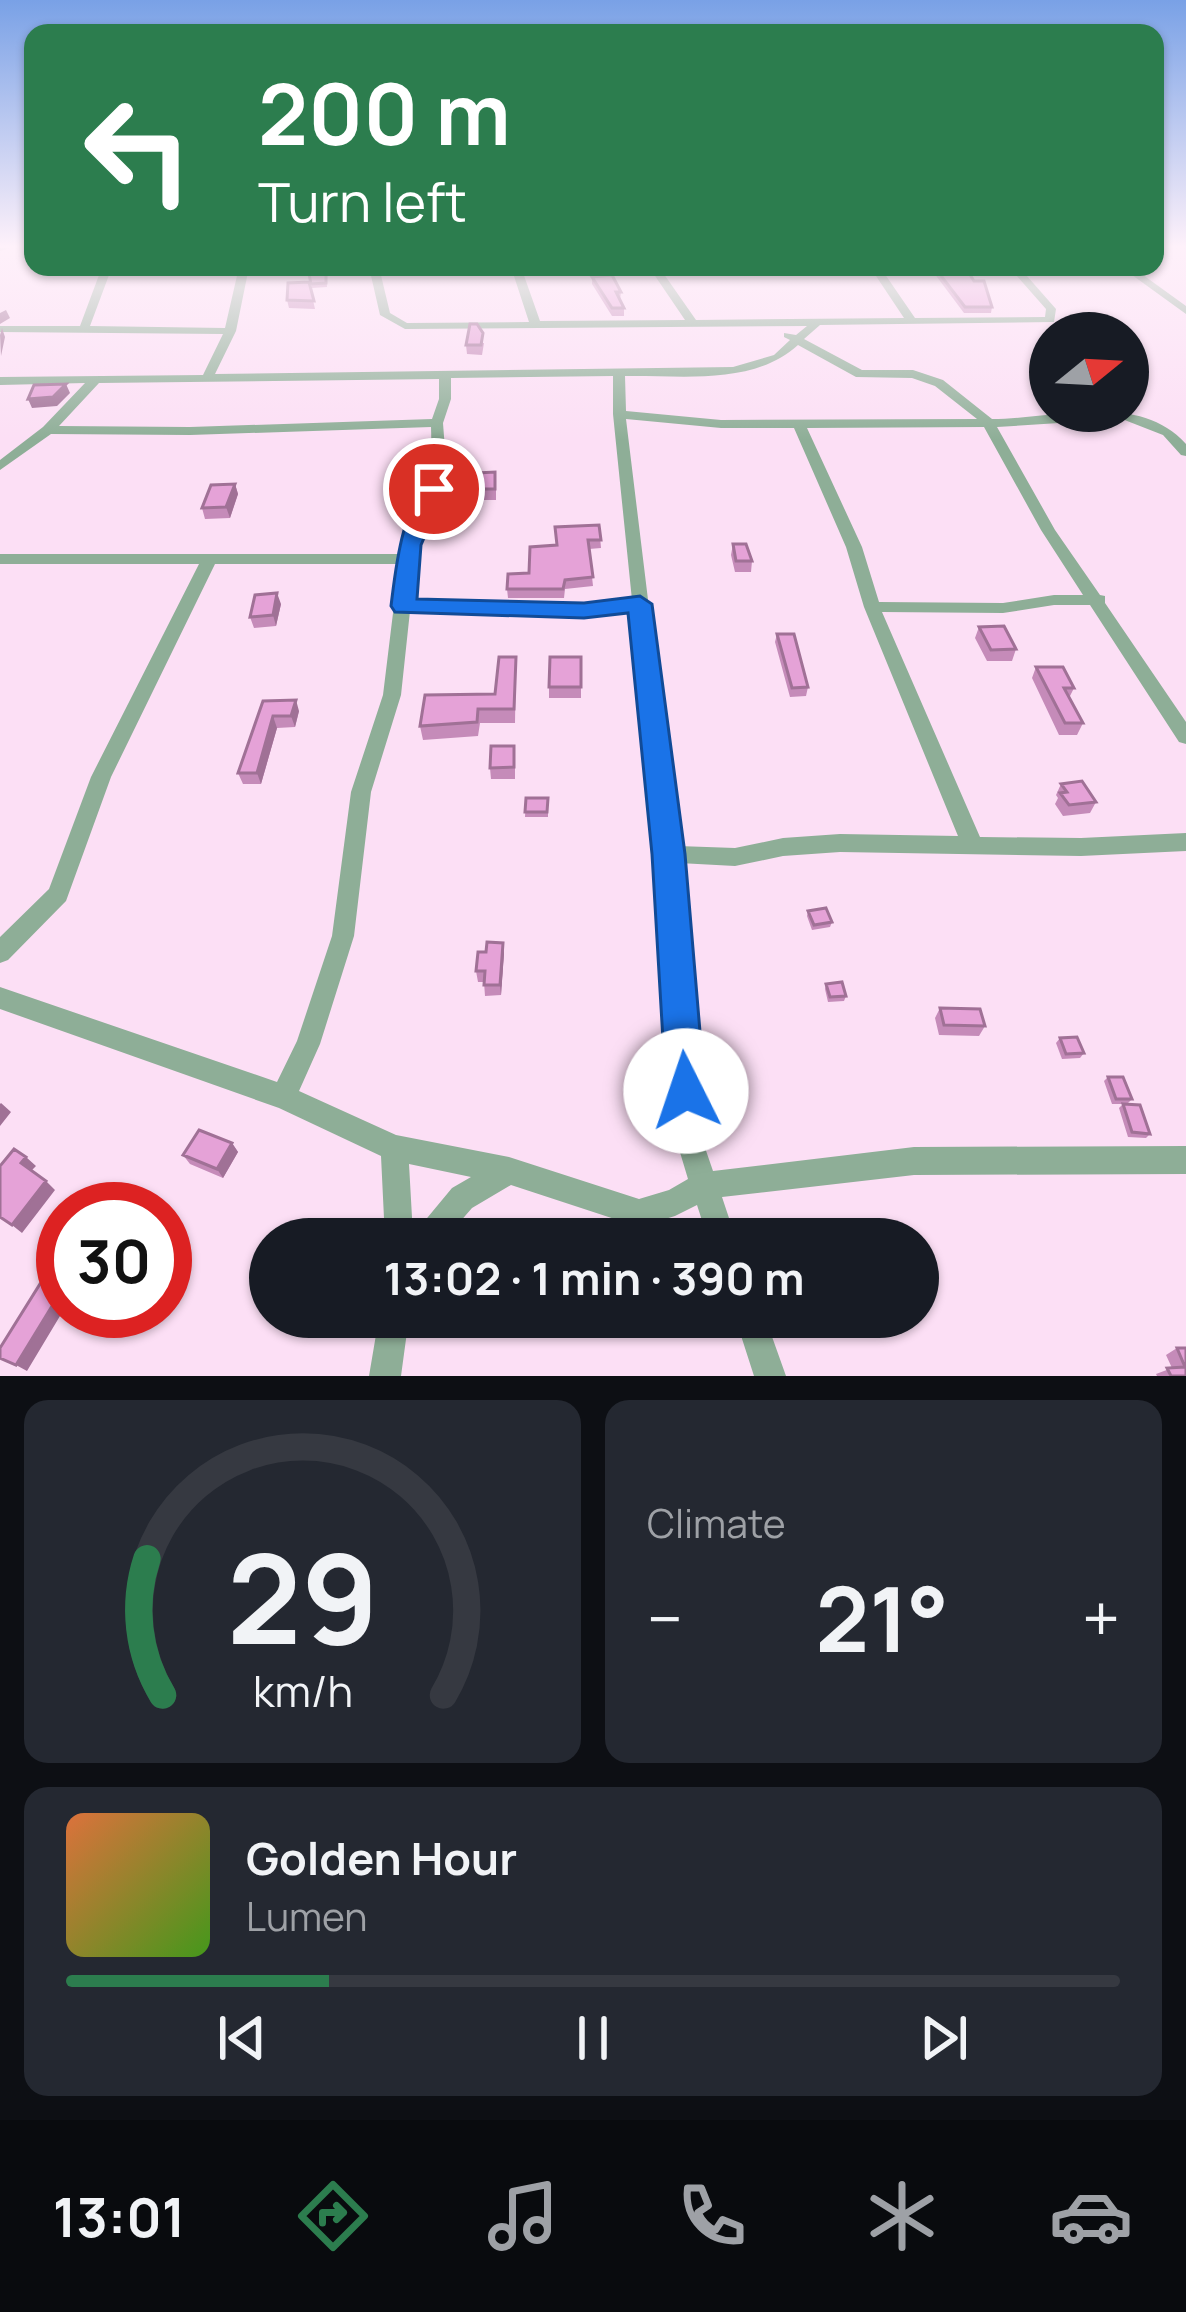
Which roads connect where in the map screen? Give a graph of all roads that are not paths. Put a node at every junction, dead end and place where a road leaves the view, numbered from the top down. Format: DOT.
graph roads {
  1 [pos="90,312"];
  2 [pos="234,312"];
  3 [pos="384,312"];
  4 [pos="531,312"];
  5 [pos="685,312"];
  6 [pos="905,312"];
  7 [pos="1051,312"];
  8 [pos="692,322"];
  9 [pos="749,322"];
  10 [pos="912,322"];
  11 [pos="816,323"];
  12 [pos="535,324"];
  13 [pos="84,328"];
  14 [pos="0,329"];
  15 [pos="230,331"];
  16 [pos="795,339"];
  17 [pos="619,373"];
  18 [pos="446,374"];
  19 [pos="207,378"];
  20 [pos="95,380"];
  21 [pos="0,381"];
  22 [pos="619,414"];
  23 [pos="436,423"];
  24 [pos="798,423"];
  25 [pos="990,428"];
  26 [pos="48,430"];
  27 [pos="1182,445"];
  28 [pos="0,466"];
  29 [pos="0,559"];
  30 [pos="408,559"];
  31 [pos="208,560"];
  32 [pos="1099,600"];
  33 [pos="640,604"];
  34 [pos="404,606"];
  35 [pos="872,607"];
  36 [pos="1186,736"];
  37 [pos="1186,842"];
  38 [pos="974,846"];
  39 [pos="668,854"];
  40 [pos="0,953"];
  41 [pos="0,998"];
  42 [pos="283,1097"];
  43 [pos="394,1148"];
  44 [pos="1186,1160"];
  45 [pos="509,1171"];
  46 [pos="702,1186"];
  47 [pos="398,1218"];
  48 [pos="445,1218"];
  49 [pos="714,1218"];
  50 [pos="391,1338"];
  51 [pos="757,1338"];
  52 [pos="385,1376"];
  53 [pos="770,1376"];
  1 -- 13 [label="street"];
  2 -- 15 [label="street"];
  3 -- 12 [label="street"];
  4 -- 12 [label="street"];
  5 -- 8 [label="street"];
  6 -- 10 [label="street"];
  7 -- 10 [label="street"];
  8 -- 9 [label="street"];
  8 -- 12 [label="street"];
  9 -- 11 [label="street"];
  9 -- 16 [label="street"];
  10 -- 11 [label="street"];
  11 -- 16 [label="street"];
  13 -- 14 [label="street"];
  13 -- 15 [label="street"];
  15 -- 19 [label="street"];
  16 -- 17 [label="street"];
  16 -- 25 [label="street"];
  17 -- 18 [label="street"];
  17 -- 22 [label="street"];
  18 -- 19 [label="street"];
  18 -- 23 [label="street"];
  19 -- 20 [label="street"];
  20 -- 21 [label="street"];
  20 -- 26 [label="street"];
  22 -- 24 [label="street"];
  22 -- 33 [label="street"];
  23 -- 26 [label="street"];
  23 -- 30 [label="street"];
  24 -- 25 [label="street"];
  24 -- 35 [label="street"];
  25 -- 27 [label="street"];
  25 -- 32 [label="street"];
  26 -- 28 [label="street"];
  29 -- 31 [label="street"];
  30 -- 31 [label="street"];
  30 -- 34 [label="street"];
  31 -- 40 [label="street"];
  32 -- 35 [label="street"];
  32 -- 36 [label="street"];
  33 -- 34 [label="street"];
  33 -- 39 [label="street"];
  34 -- 42 [label="street"];
  35 -- 38 [label="street"];
  37 -- 38 [label="street"];
  38 -- 39 [label="street"];
  39 -- 46 [label="street"];
  41 -- 42 [label="street"];
  42 -- 43 [label="street"];
  43 -- 45 [label="street"];
  43 -- 47 [label="street"];
  44 -- 46 [label="street"];
  45 -- 46 [label="street"];
  45 -- 48 [label="street"];
  46 -- 49 [label="street"];
  50 -- 52 [label="street"];
  51 -- 53 [label="street"];
}
